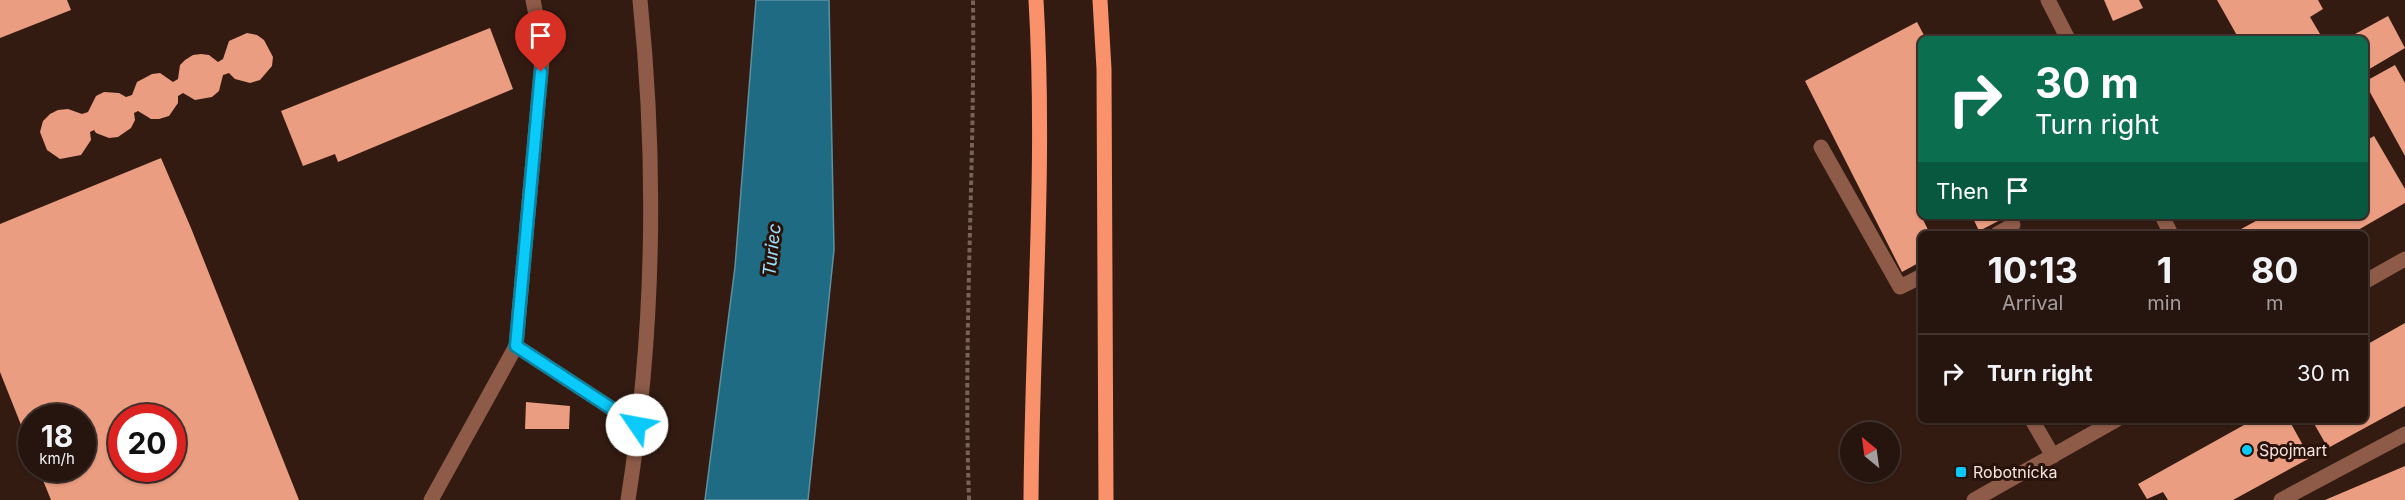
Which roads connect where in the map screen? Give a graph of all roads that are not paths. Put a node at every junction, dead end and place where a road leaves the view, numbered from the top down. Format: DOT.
graph roads {
  1 [pos="533,0"];
  2 [pos="640,0"];
  3 [pos="1036,0"];
  4 [pos="1100,0"];
  5 [pos="2048,0"];
  6 [pos="2066,36"];
  7 [pos="1821,147"];
  8 [pos="2013,225"];
  9 [pos="2002,231"];
  10 [pos="2405,259"];
  11 [pos="1918,278"];
  12 [pos="2368,280"];
  13 [pos="516,346"];
  14 [pos="2034,423"];
  15 [pos="2111,423"];
  16 [pos="637,425"];
  17 [pos="2405,434"];
  18 [pos="2053,456"];
  19 [pos="432,500"];
  20 [pos="628,500"];
  21 [pos="1031,500"];
  22 [pos="1106,500"];
  23 [pos="1974,500"];
  24 [pos="2281,500"];
  1 -- 13 [label="street"];
  2 -- 16 [label="street"];
  3 -- 21 [label="main road"];
  4 -- 22 [label="main road"];
  5 -- 6 [label="street"];
  7 -- 11 [label="street"];
  8 -- 9 [label="street"];
  10 -- 12 [label="street"];
  13 -- 16 [label="street"];
  13 -- 19 [label="street"];
  14 -- 18 [label="street"];
  15 -- 18 [label="street"];
  16 -- 20 [label="street"];
  17 -- 24 [label="street"];
  18 -- 23 [label="street"];
}
